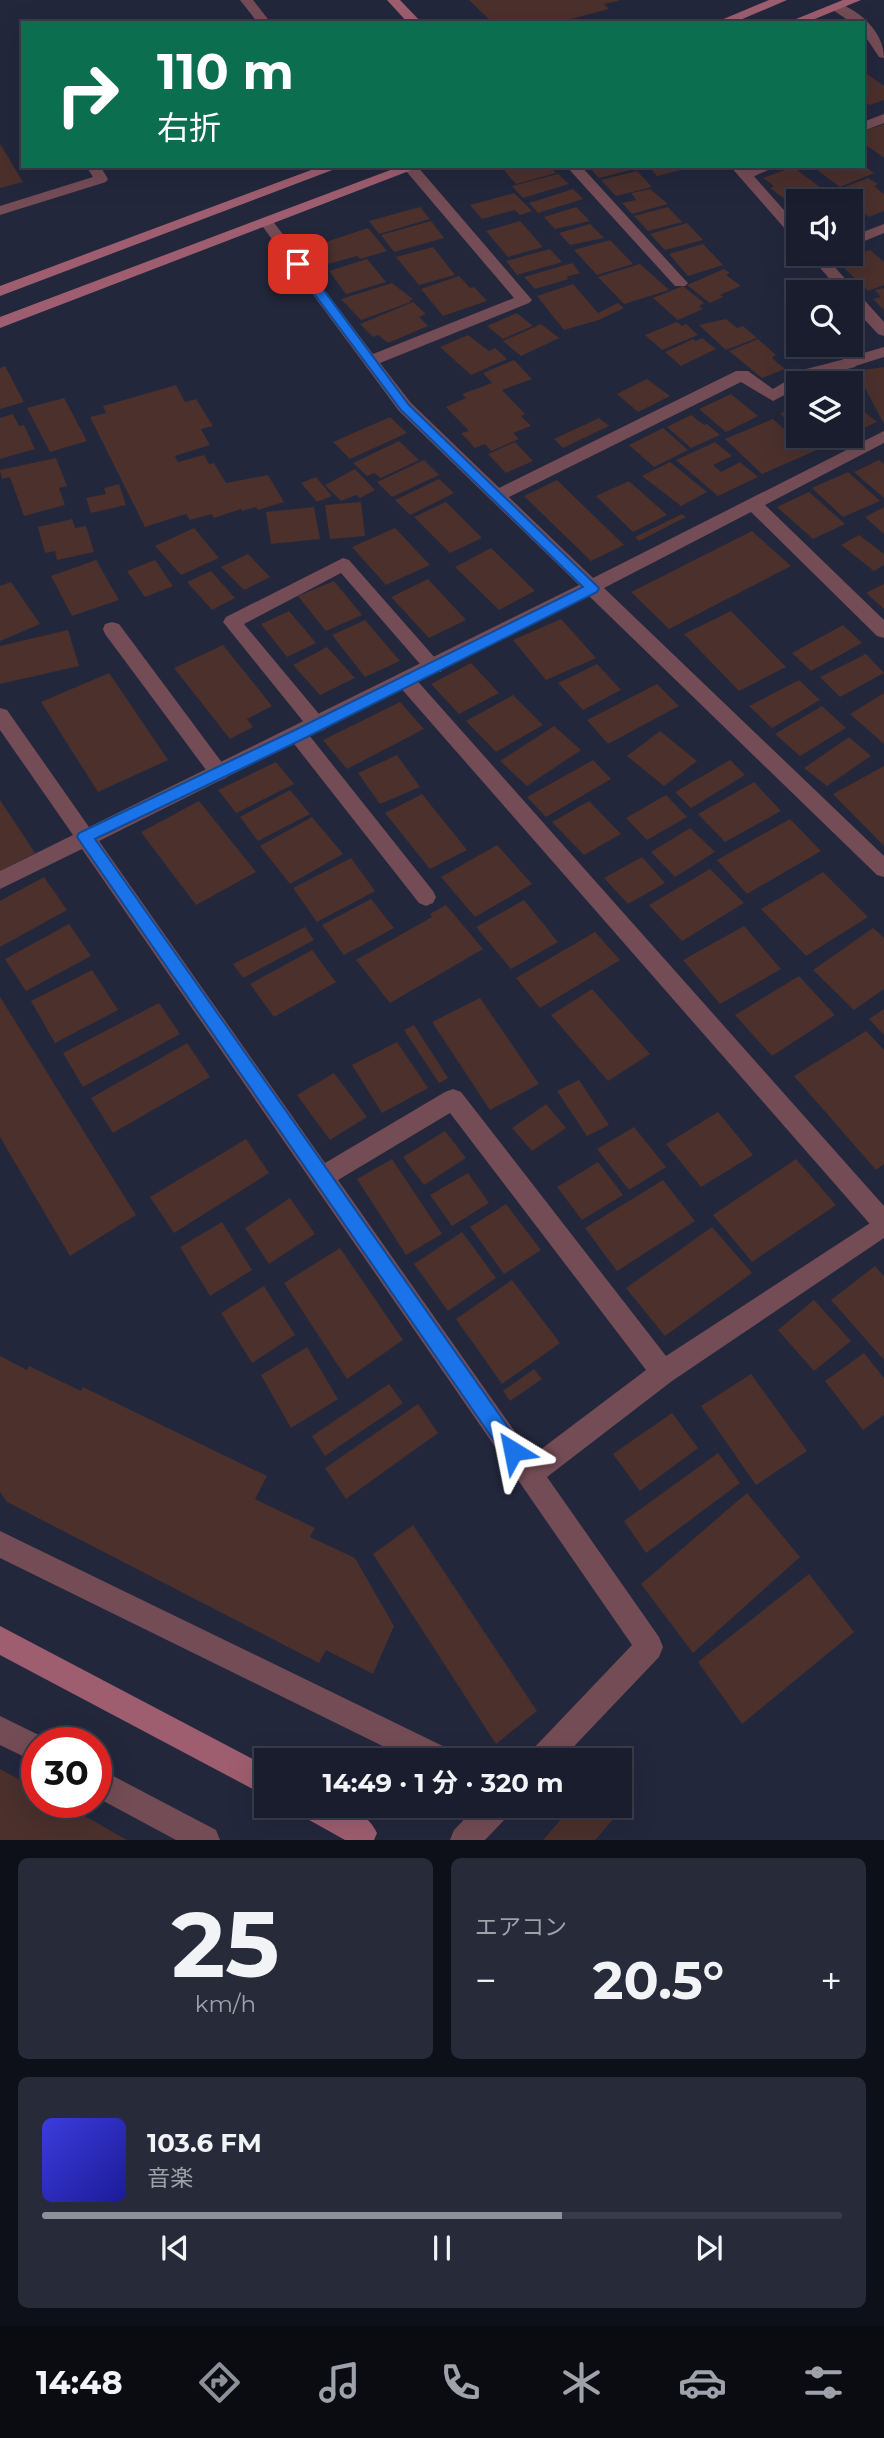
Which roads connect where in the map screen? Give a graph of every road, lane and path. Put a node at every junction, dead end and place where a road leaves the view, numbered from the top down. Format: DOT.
graph roads {
  1 [pos="246,0"];
  2 [pos="393,0"];
  3 [pos="781,0"];
  4 [pos="855,0"];
  5 [pos="838,7"];
  6 [pos="263,21"];
  7 [pos="414,21"];
  8 [pos="725,21"];
  9 [pos="798,21"];
  10 [pos="859,21"];
  11 [pos="865,27"];
  12 [pos="884,54"];
  13 [pos="884,118"];
  14 [pos="865,126"];
  15 [pos="94,168"];
  16 [pos="331,168"];
  17 [pos="410,168"];
  18 [pos="414,168"];
  19 [pos="575,168"];
  20 [pos="741,171"];
  21 [pos="0,211"];
  22 [pos="786,222"];
  23 [pos="267,223"];
  24 [pos="884,228"];
  25 [pos="863,237"];
  26 [pos="828,266"];
  27 [pos="839,280"];
  28 [pos="680,283"];
  29 [pos="0,292"];
  30 [pos="863,308"];
  31 [pos="0,323"];
  32 [pos="884,331"];
  33 [pos="884,352"];
  34 [pos="370,361"];
  35 [pos="884,436"];
  36 [pos="497,496"];
  37 [pos="753,504"];
  38 [pos="592,588"];
  39 [pos="112,629"];
  40 [pos="884,631"];
  41 [pos="434,667"];
  42 [pos="407,681"];
  43 [pos="0,715"];
  44 [pos="317,725"];
  45 [pos="298,735"];
  46 [pos="219,773"];
  47 [pos="85,837"];
  48 [pos="884,869"];
  49 [pos="0,881"];
  50 [pos="426,897"];
  51 [pos="322,1177"];
  52 [pos="884,1224"];
  53 [pos="663,1372"];
  54 [pos="529,1474"];
  55 [pos="0,1544"];
  56 [pos="0,1640"];
  57 [pos="0,1730"];
  58 [pos="21,1741"];
  59 [pos="416,1748"];
  60 [pos="553,1748"];
  61 [pos="254,1776"];
  62 [pos="112,1789"];
  63 [pos="334,1818"];
  64 [pos="486,1818"];
  65 [pos="362,1833"];
  66 [pos="206,1839"];
  67 [pos="464,1839"];
  1 -- 6 [label="street"];
  2 -- 7 [label="street"];
  3 -- 8 [label="street"];
  4 -- 5 [label="street"];
  5 -- 9 [label="street"];
  5 -- 10 [label="street"];
  11 -- 12 [label="street"];
  13 -- 14 [label="street"];
  15 -- 21 [label="street"];
  16 -- 29 [label="street"];
  17 -- 23 [label="street"];
  18 -- 34 [label="street"];
  19 -- 28 [label="street"];
  20 -- 22 [label="street"];
  23 -- 31 [label="street"];
  23 -- 34 [label="street"];
  24 -- 25 [label="street"];
  26 -- 27 [label="street"];
  30 -- 32 [label="street"];
  33 -- 36 [label="street"];
  34 -- 36 [label="street"];
  35 -- 37 [label="street"];
  36 -- 38 [label="street"];
  37 -- 38 [label="street"];
  37 -- 40 [label="street"];
  38 -- 41 [label="street"];
  38 -- 48 [label="street"];
  39 -- 46 [label="street"];
  41 -- 42 [label="street"];
  41 -- 44 [label="street"];
  42 -- 44 [label="street"];
  42 -- 52 [label="street"];
  43 -- 47 [label="street"];
  44 -- 45 [label="street"];
  45 -- 46 [label="street"];
  45 -- 50 [label="street"];
  46 -- 47 [label="street"];
  47 -- 49 [label="street"];
  47 -- 51 [label="street"];
  51 -- 53 [label="street"];
  51 -- 54 [label="street"];
  52 -- 53 [label="street"];
  53 -- 54 [label="street"];
  54 -- 60 [label="street"];
  55 -- 59 [label="street"];
  56 -- 61 [label="street"];
  57 -- 58 [label="street"];
  62 -- 66 [label="street"];
  63 -- 65 [label="street"];
  64 -- 67 [label="street"];
}
